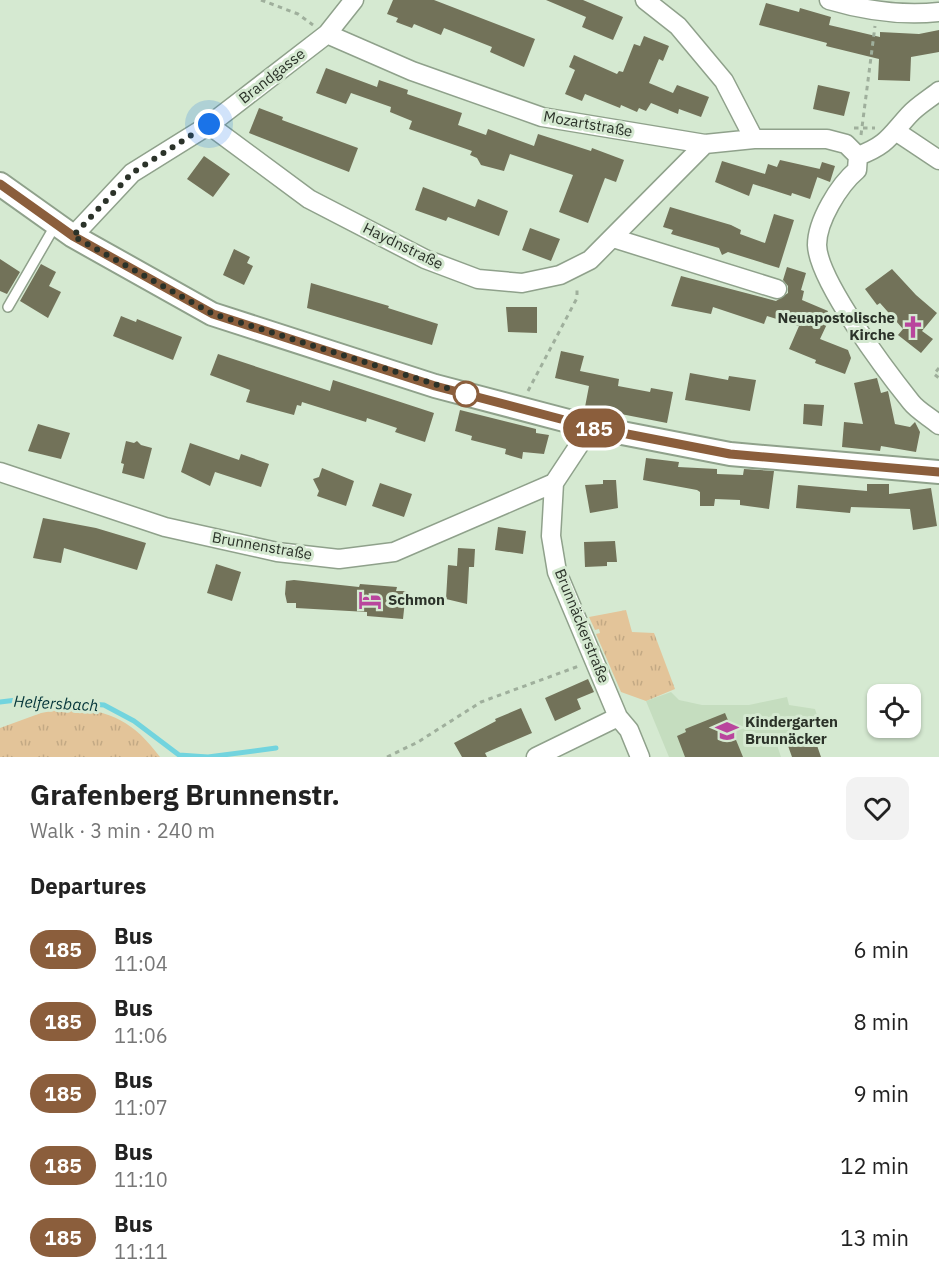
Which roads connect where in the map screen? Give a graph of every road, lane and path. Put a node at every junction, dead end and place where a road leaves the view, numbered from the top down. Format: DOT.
graph roads {
  1 [pos="261,0"];
  2 [pos="354,0"];
  3 [pos="645,0"];
  4 [pos="829,0"];
  5 [pos="876,12"];
  6 [pos="939,12"];
  7 [pos="327,34"];
  8 [pos="939,91"];
  9 [pos="209,124"];
  10 [pos="862,128"];
  11 [pos="897,132"];
  12 [pos="754,139"];
  13 [pos="705,144"];
  14 [pos="858,156"];
  15 [pos="939,160"];
  16 [pos="0,185"];
  17 [pos="64,230"];
  18 [pos="613,238"];
  19 [pos="577,266"];
  20 [pos="777,289"];
  21 [pos="8,307"];
  22 [pos="939,368"];
  23 [pos="939,378"];
  24 [pos="519,409"];
  25 [pos="939,425"];
  26 [pos="591,427"];
  27 [pos="0,472"];
  28 [pos="939,472"];
  29 [pos="554,483"];
  30 [pos="596,660"];
  31 [pos="618,717"];
  32 [pos="387,757"];
  33 [pos="536,757"];
  34 [pos="640,757"];
  1 -- 7 [label="path"];
  2 -- 7 [label="street, Brandgasse"];
  3 -- 12 [label="street"];
  4 -- 5 [label="street"];
  5 -- 6 [label="street"];
  5 -- 10 [label="path"];
  7 -- 9 [label="street, Brandgasse"];
  7 -- 13 [label="street, Mozartstraße"];
  8 -- 11 [label="street"];
  9 -- 17 [label="street, Brandgasse"];
  9 -- 19 [label="street, Haydnstraße"];
  11 -- 14 [label="street"];
  11 -- 15 [label="street"];
  12 -- 13 [label="street, Mozartstraße"];
  12 -- 14 [label="street, Mozartstraße"];
  13 -- 18 [label="street, Haydnstraße"];
  14 -- 25 [label="street"];
  16 -- 17 [label="street"];
  17 -- 21 [label="lane"];
  17 -- 24 [label="street"];
  18 -- 19 [label="street, Haydnstraße"];
  18 -- 20 [label="street"];
  19 -- 24 [label="path"];
  22 -- 23 [label="path"];
  24 -- 26 [label="street"];
  26 -- 28 [label="street"];
  26 -- 29 [label="street"];
  27 -- 29 [label="street, Brunnenstraße"];
  29 -- 30 [label="street, Brunnäckerstraße"];
  30 -- 31 [label="street, Brunnäckerstraße"];
  30 -- 32 [label="path"];
  31 -- 33 [label="street"];
  31 -- 34 [label="street, Brunnäckerstraße"];
}
